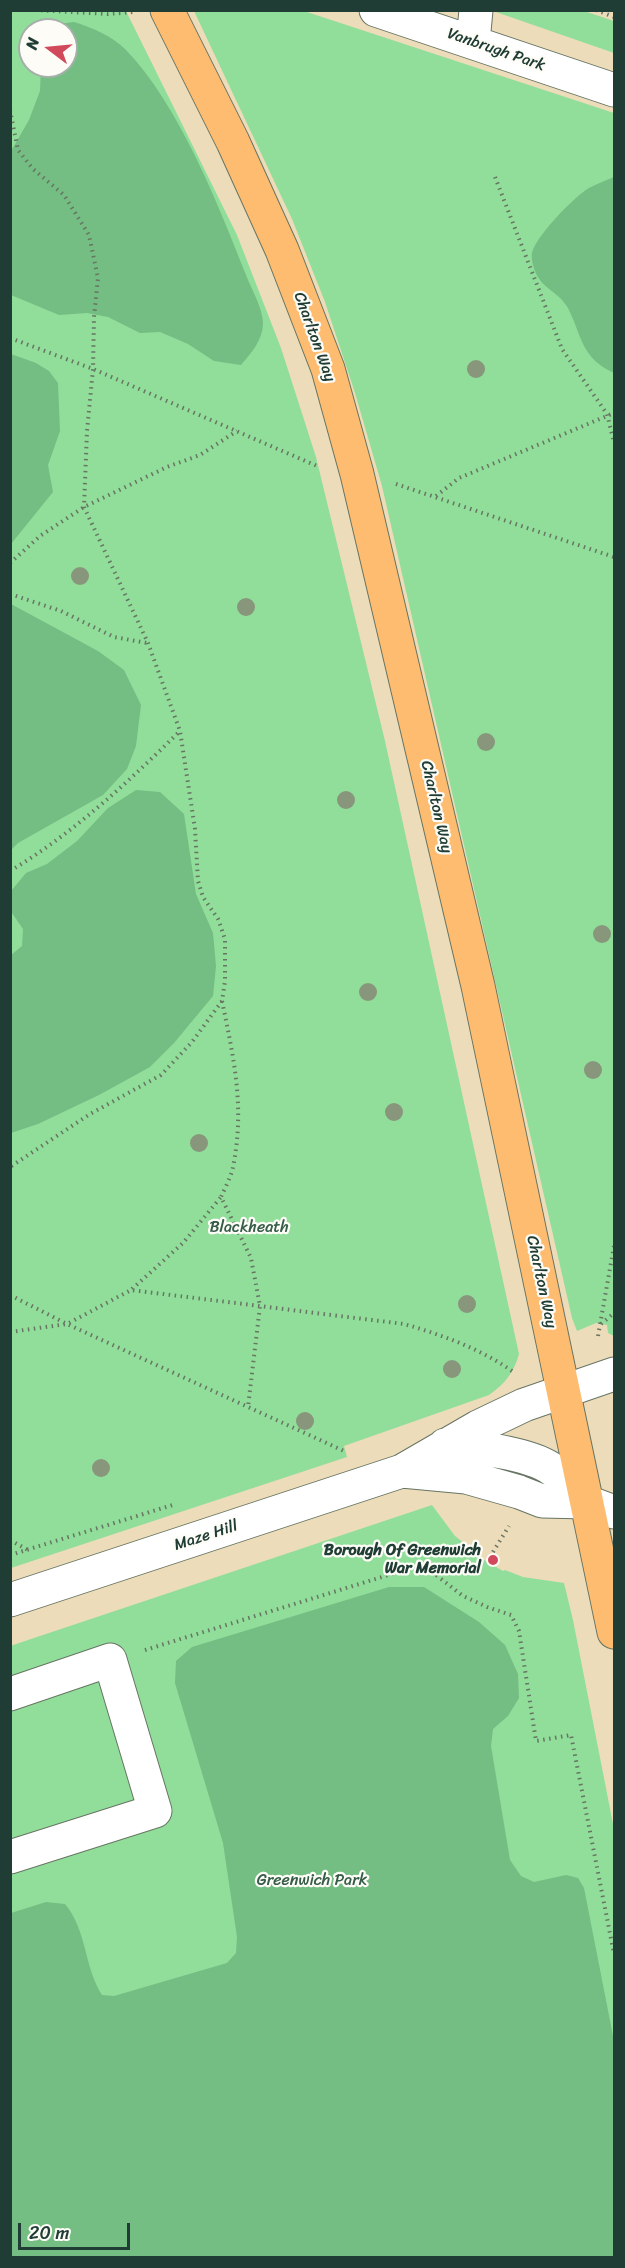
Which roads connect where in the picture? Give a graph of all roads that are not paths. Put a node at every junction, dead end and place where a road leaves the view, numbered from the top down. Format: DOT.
graph roads {
  1 [pos="167,10"];
  2 [pos="376,10"];
  3 [pos="476,10"];
  4 [pos="473,42"];
  5 [pos="615,90"];
  6 [pos="615,1374"];
  7 [pos="564,1391"];
  8 [pos="445,1445"];
  9 [pos="402,1471"];
  10 [pos="601,1507"];
  11 [pos="10,1600"];
  12 [pos="615,1632"];
  13 [pos="10,1694"];
  14 [pos="10,1857"];
  1 -- 7 [label="main road, Charlton Way"];
  2 -- 4 [label="street, Vanbrugh Park"];
  3 -- 4 [label="street"];
  4 -- 5 [label="street, Vanbrugh Park"];
  6 -- 7 [label="street, Maze Hill"];
  7 -- 8 [label="street, Maze Hill"];
  7 -- 10 [label="main road, Charlton Way"];
  8 -- 9 [label="street, Maze Hill"];
  8 -- 10 [label="street"];
  9 -- 10 [label="street, Maze Hill"];
  9 -- 11 [label="street, Maze Hill"];
  10 -- 12 [label="main road, Charlton Way"];
  13 -- 14 [label="street"];
}
